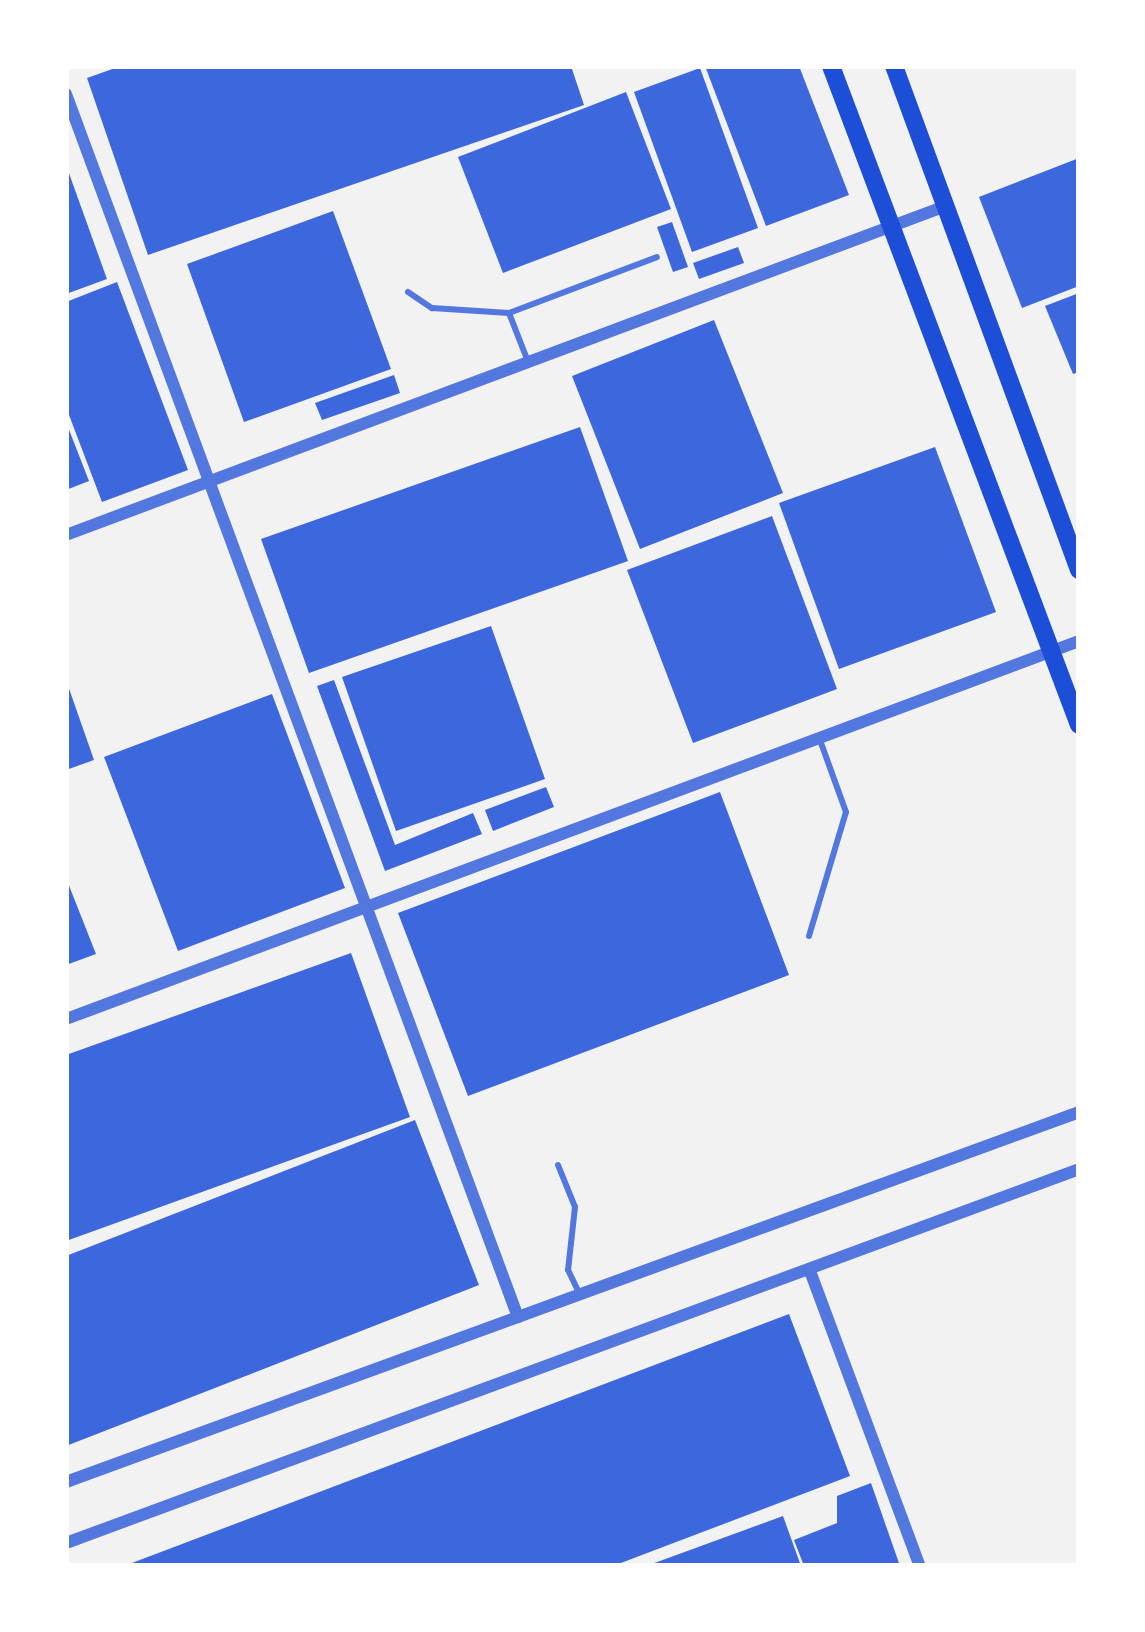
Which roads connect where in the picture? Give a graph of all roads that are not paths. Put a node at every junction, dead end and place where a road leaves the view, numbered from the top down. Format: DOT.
graph roads {
  1 [pos="831,66"];
  2 [pos="894,66"];
  3 [pos="66,94"];
  4 [pos="943,207"];
  5 [pos="888,225"];
  6 [pos="657,257"];
  7 [pos="408,292"];
  8 [pos="509,313"];
  9 [pos="529,362"];
  10 [pos="207,481"];
  11 [pos="66,535"];
  12 [pos="1079,569"];
  13 [pos="1079,640"];
  14 [pos="1051,649"];
  15 [pos="1079,725"];
  16 [pos="820,739"];
  17 [pos="366,904"];
  18 [pos="809,936"];
  19 [pos="66,1019"];
  20 [pos="1079,1112"];
  21 [pos="558,1165"];
  22 [pos="1079,1168"];
  23 [pos="810,1271"];
  24 [pos="580,1296"];
  25 [pos="518,1317"];
  26 [pos="66,1482"];
  27 [pos="66,1543"];
  28 [pos="920,1566"];
  1 -- 5 [label="main road"];
  2 -- 4 [label="main road"];
  3 -- 10 [label="street"];
  4 -- 5 [label="street"];
  4 -- 12 [label="main road"];
  5 -- 9 [label="street"];
  5 -- 14 [label="main road"];
  6 -- 8 [label="lane"];
  7 -- 8 [label="lane"];
  8 -- 9 [label="lane"];
  9 -- 10 [label="street"];
  10 -- 11 [label="street"];
  10 -- 17 [label="street"];
  13 -- 14 [label="street"];
  14 -- 15 [label="main road"];
  14 -- 16 [label="street"];
  16 -- 17 [label="street"];
  16 -- 18 [label="lane"];
  17 -- 19 [label="street"];
  17 -- 25 [label="street"];
  20 -- 24 [label="street"];
  21 -- 24 [label="lane"];
  22 -- 23 [label="street"];
  23 -- 27 [label="street"];
  23 -- 28 [label="street"];
  24 -- 25 [label="street"];
  25 -- 26 [label="street"];
}
